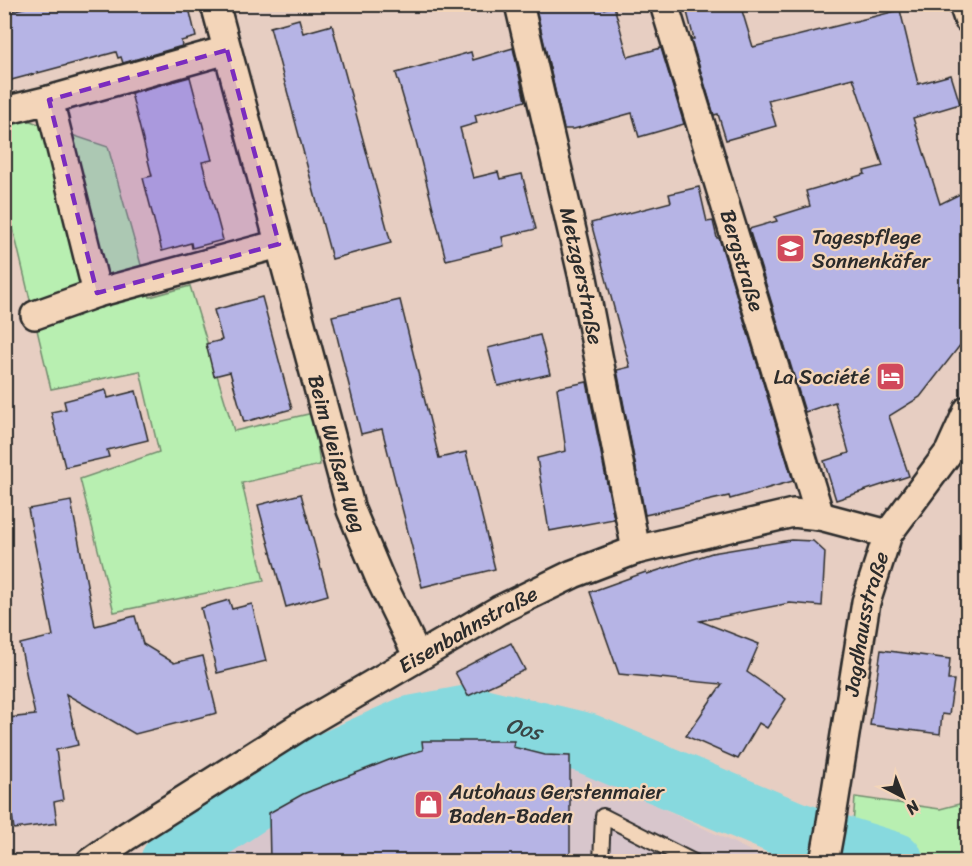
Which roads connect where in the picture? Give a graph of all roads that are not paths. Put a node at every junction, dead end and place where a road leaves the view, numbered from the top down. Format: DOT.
graph roads {
  1 [pos="215,4"];
  2 [pos="519,4"];
  3 [pos="664,4"];
  4 [pos="963,4"];
  5 [pos="968,19"];
  6 [pos="227,50"];
  7 [pos="49,100"];
  8 [pos="4,111"];
  9 [pos="279,244"];
  10 [pos="98,293"];
  11 [pos="35,315"];
  12 [pos="968,410"];
  13 [pos="958,454"];
  14 [pos="820,516"];
  15 [pos="888,534"];
  16 [pos="636,550"];
  17 [pos="418,657"];
  18 [pos="90,861"];
  19 [pos="601,861"];
  20 [pos="694,861"];
  21 [pos="824,861"];
  1 -- 6 [label="street, Beim Weißen Weg"];
  2 -- 16 [label="street, Metzgerstraße"];
  3 -- 14 [label="street, Bergstraße"];
  4 -- 5 [label="street"];
  6 -- 7 [label="street"];
  6 -- 9 [label="street, Beim Weißen Weg"];
  7 -- 8 [label="street"];
  7 -- 10 [label="street"];
  9 -- 10 [label="street"];
  9 -- 17 [label="street, Beim Weißen Weg"];
  10 -- 11 [label="street"];
  12 -- 13 [label="street, Jagdhausstraße"];
  13 -- 15 [label="street, Jagdhausstraße"];
  14 -- 15 [label="street, Eisenbahnstraße"];
  14 -- 16 [label="street, Eisenbahnstraße"];
  15 -- 21 [label="street, Jagdhausstraße"];
  16 -- 17 [label="street, Eisenbahnstraße"];
  17 -- 18 [label="street, Eisenbahnstraße"];
  19 -- 20 [label="lane"];
}
